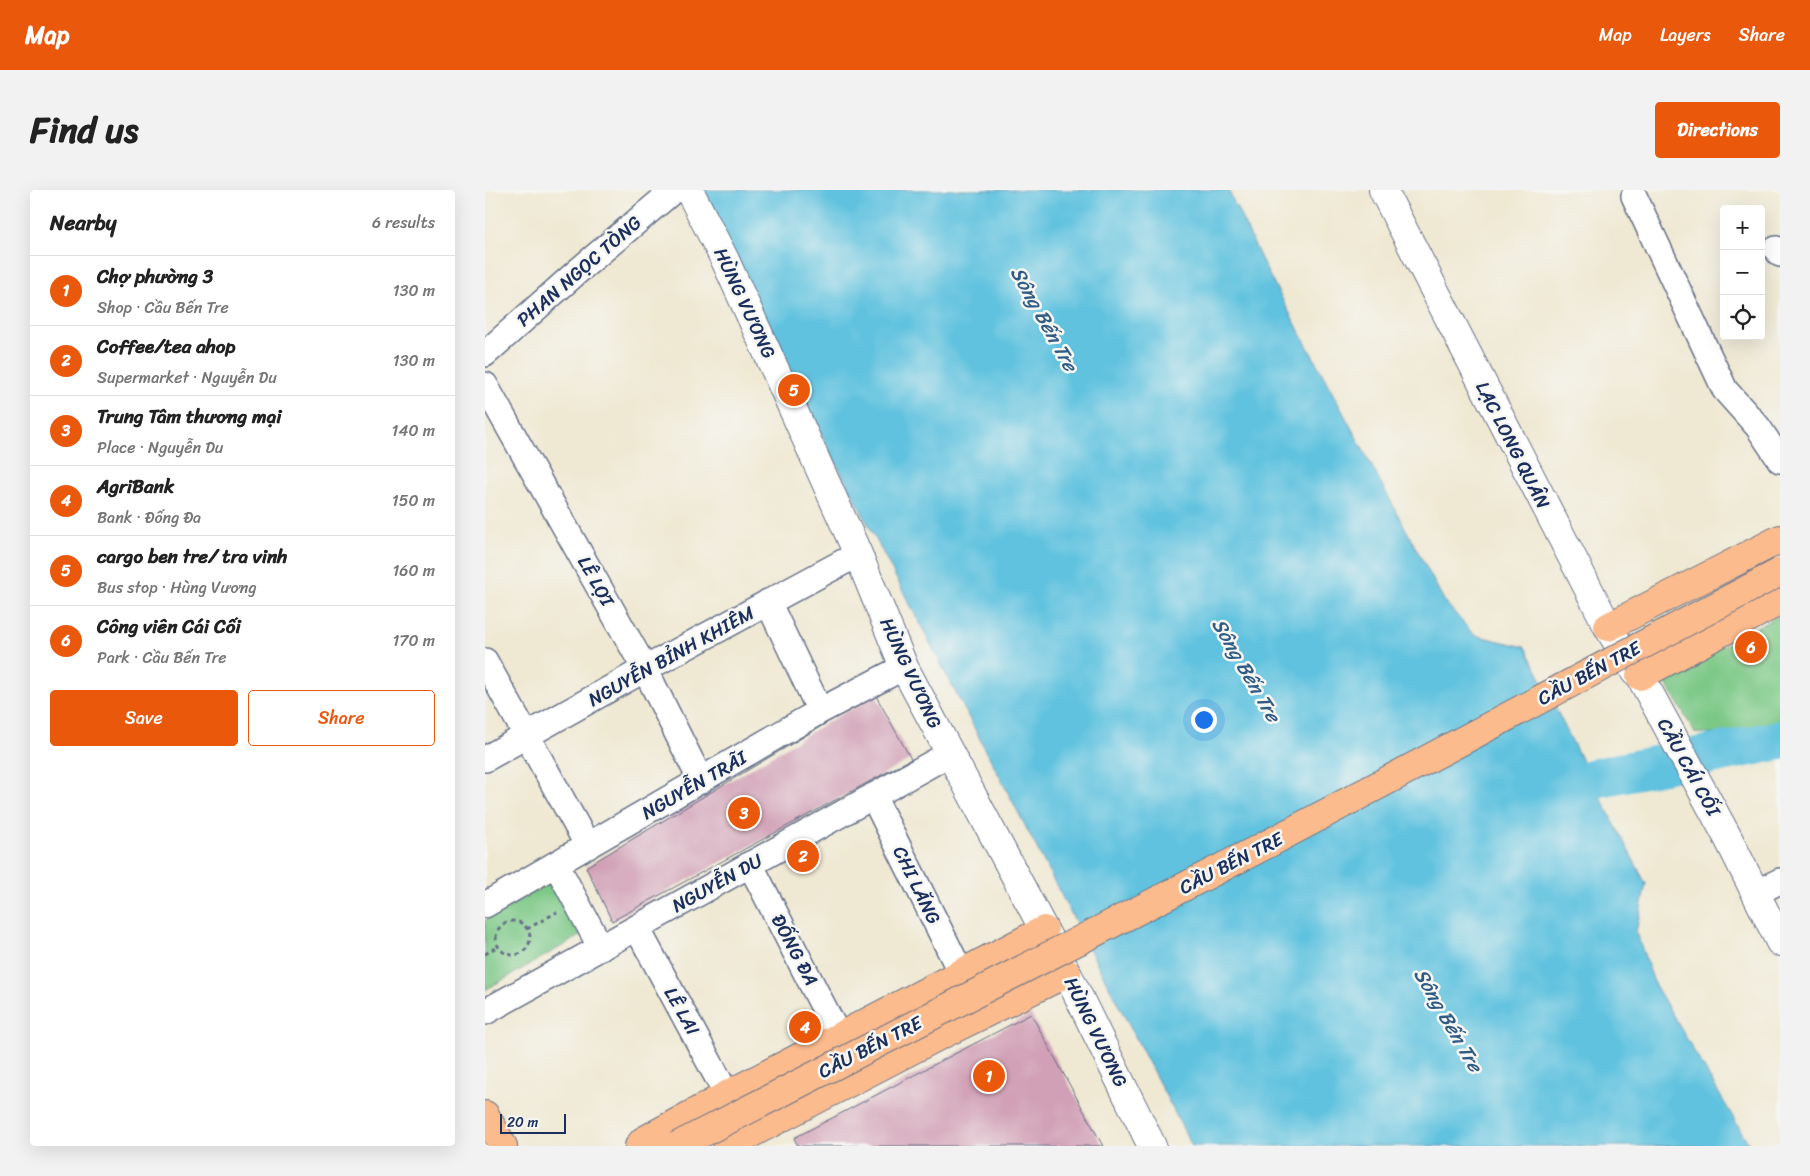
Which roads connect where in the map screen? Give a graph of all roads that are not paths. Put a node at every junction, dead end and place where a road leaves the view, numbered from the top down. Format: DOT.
graph roads {
  1 [pos="674,190"];
  2 [pos="689,190"];
  3 [pos="1383,190"];
  4 [pos="1634,196"];
  5 [pos="485,354"];
  6 [pos="485,385"];
  7 [pos="1780,460"];
  8 [pos="1780,539"];
  9 [pos="858,554"];
  10 [pos="1780,572"];
  11 [pos="1780,600"];
  12 [pos="768,602"];
  13 [pos="1608,627"];
  14 [pos="485,661"];
  15 [pos="905,667"];
  16 [pos="645,669"];
  17 [pos="1645,686"];
  18 [pos="821,711"];
  19 [pos="527,736"];
  20 [pos="949,754"];
  21 [pos="485,760"];
  22 [pos="701,780"];
  23 [pos="873,796"];
  24 [pos="588,846"];
  25 [pos="556,864"];
  26 [pos="750,864"];
  27 [pos="1780,881"];
  28 [pos="1755,894"];
  29 [pos="485,905"];
  30 [pos="637,928"];
  31 [pos="1044,930"];
  32 [pos="1780,942"];
  33 [pos="601,948"];
  34 [pos="961,973"];
  35 [pos="1067,974"];
  36 [pos="485,1012"];
  37 [pos="839,1037"];
  38 [pos="727,1095"];
  39 [pos="485,1114"];
  40 [pos="503,1146"];
  41 [pos="639,1146"];
  42 [pos="677,1146"];
  43 [pos="727,1146"];
  44 [pos="1152,1146"];
  1 -- 5 [label="street, PHAN NGỌC TÒNG"];
  2 -- 9 [label="street, HÙNG VƯƠNG"];
  3 -- 13 [label="street, LẠC LONG QUÂN"];
  4 -- 7 [label="street"];
  6 -- 16 [label="street, LÊ LỢI"];
  8 -- 13 [label="main road"];
  9 -- 12 [label="street, NGUYỄN BỈNH KHIÊM"];
  9 -- 15 [label="street, HÙNG VƯƠNG"];
  10 -- 42 [label="main road, CẦU BẾN TRE, bridge"];
  11 -- 17 [label="main road"];
  12 -- 16 [label="street, NGUYỄN BỈNH KHIÊM"];
  12 -- 18 [label="street"];
  13 -- 17 [label="street, LẠC LONG QUÂN"];
  14 -- 19 [label="street"];
  15 -- 18 [label="street, NGUYỄN TRÃI"];
  15 -- 20 [label="street, HÙNG VƯƠNG"];
  16 -- 19 [label="street, NGUYỄN BỈNH KHIÊM"];
  16 -- 22 [label="street, LÊ LỢI"];
  17 -- 28 [label="street, CẦU CÁI CỐI"];
  18 -- 22 [label="street, NGUYỄN TRÃI"];
  19 -- 21 [label="street, NGUYỄN BỈNH KHIÊM"];
  19 -- 24 [label="street"];
  20 -- 23 [label="street, NGUYỄN DU"];
  20 -- 31 [label="street, HÙNG VƯƠNG"];
  22 -- 24 [label="street, NGUYỄN TRÃI"];
  23 -- 26 [label="street, NGUYỄN DU"];
  23 -- 34 [label="street, CHI LĂNG"];
  24 -- 25 [label="street, NGUYỄN TRÃI"];
  25 -- 29 [label="street, NGUYỄN TRÃI"];
  25 -- 33 [label="street"];
  26 -- 30 [label="street, NGUYỄN DU"];
  26 -- 37 [label="street, ĐỐNG ĐA"];
  27 -- 28 [label="street"];
  28 -- 32 [label="street, CẦU CÁI CỐI"];
  30 -- 33 [label="street, NGUYỄN DU"];
  30 -- 38 [label="street, LÊ LAI"];
  31 -- 34 [label="main road"];
  31 -- 35 [label="street, HÙNG VƯƠNG"];
  33 -- 36 [label="street, NGUYỄN DU"];
  34 -- 37 [label="main road"];
  35 -- 43 [label="main road"];
  35 -- 44 [label="street, HÙNG VƯƠNG"];
  37 -- 38 [label="main road"];
  38 -- 41 [label="main road"];
  39 -- 40 [label="main road"];
}
